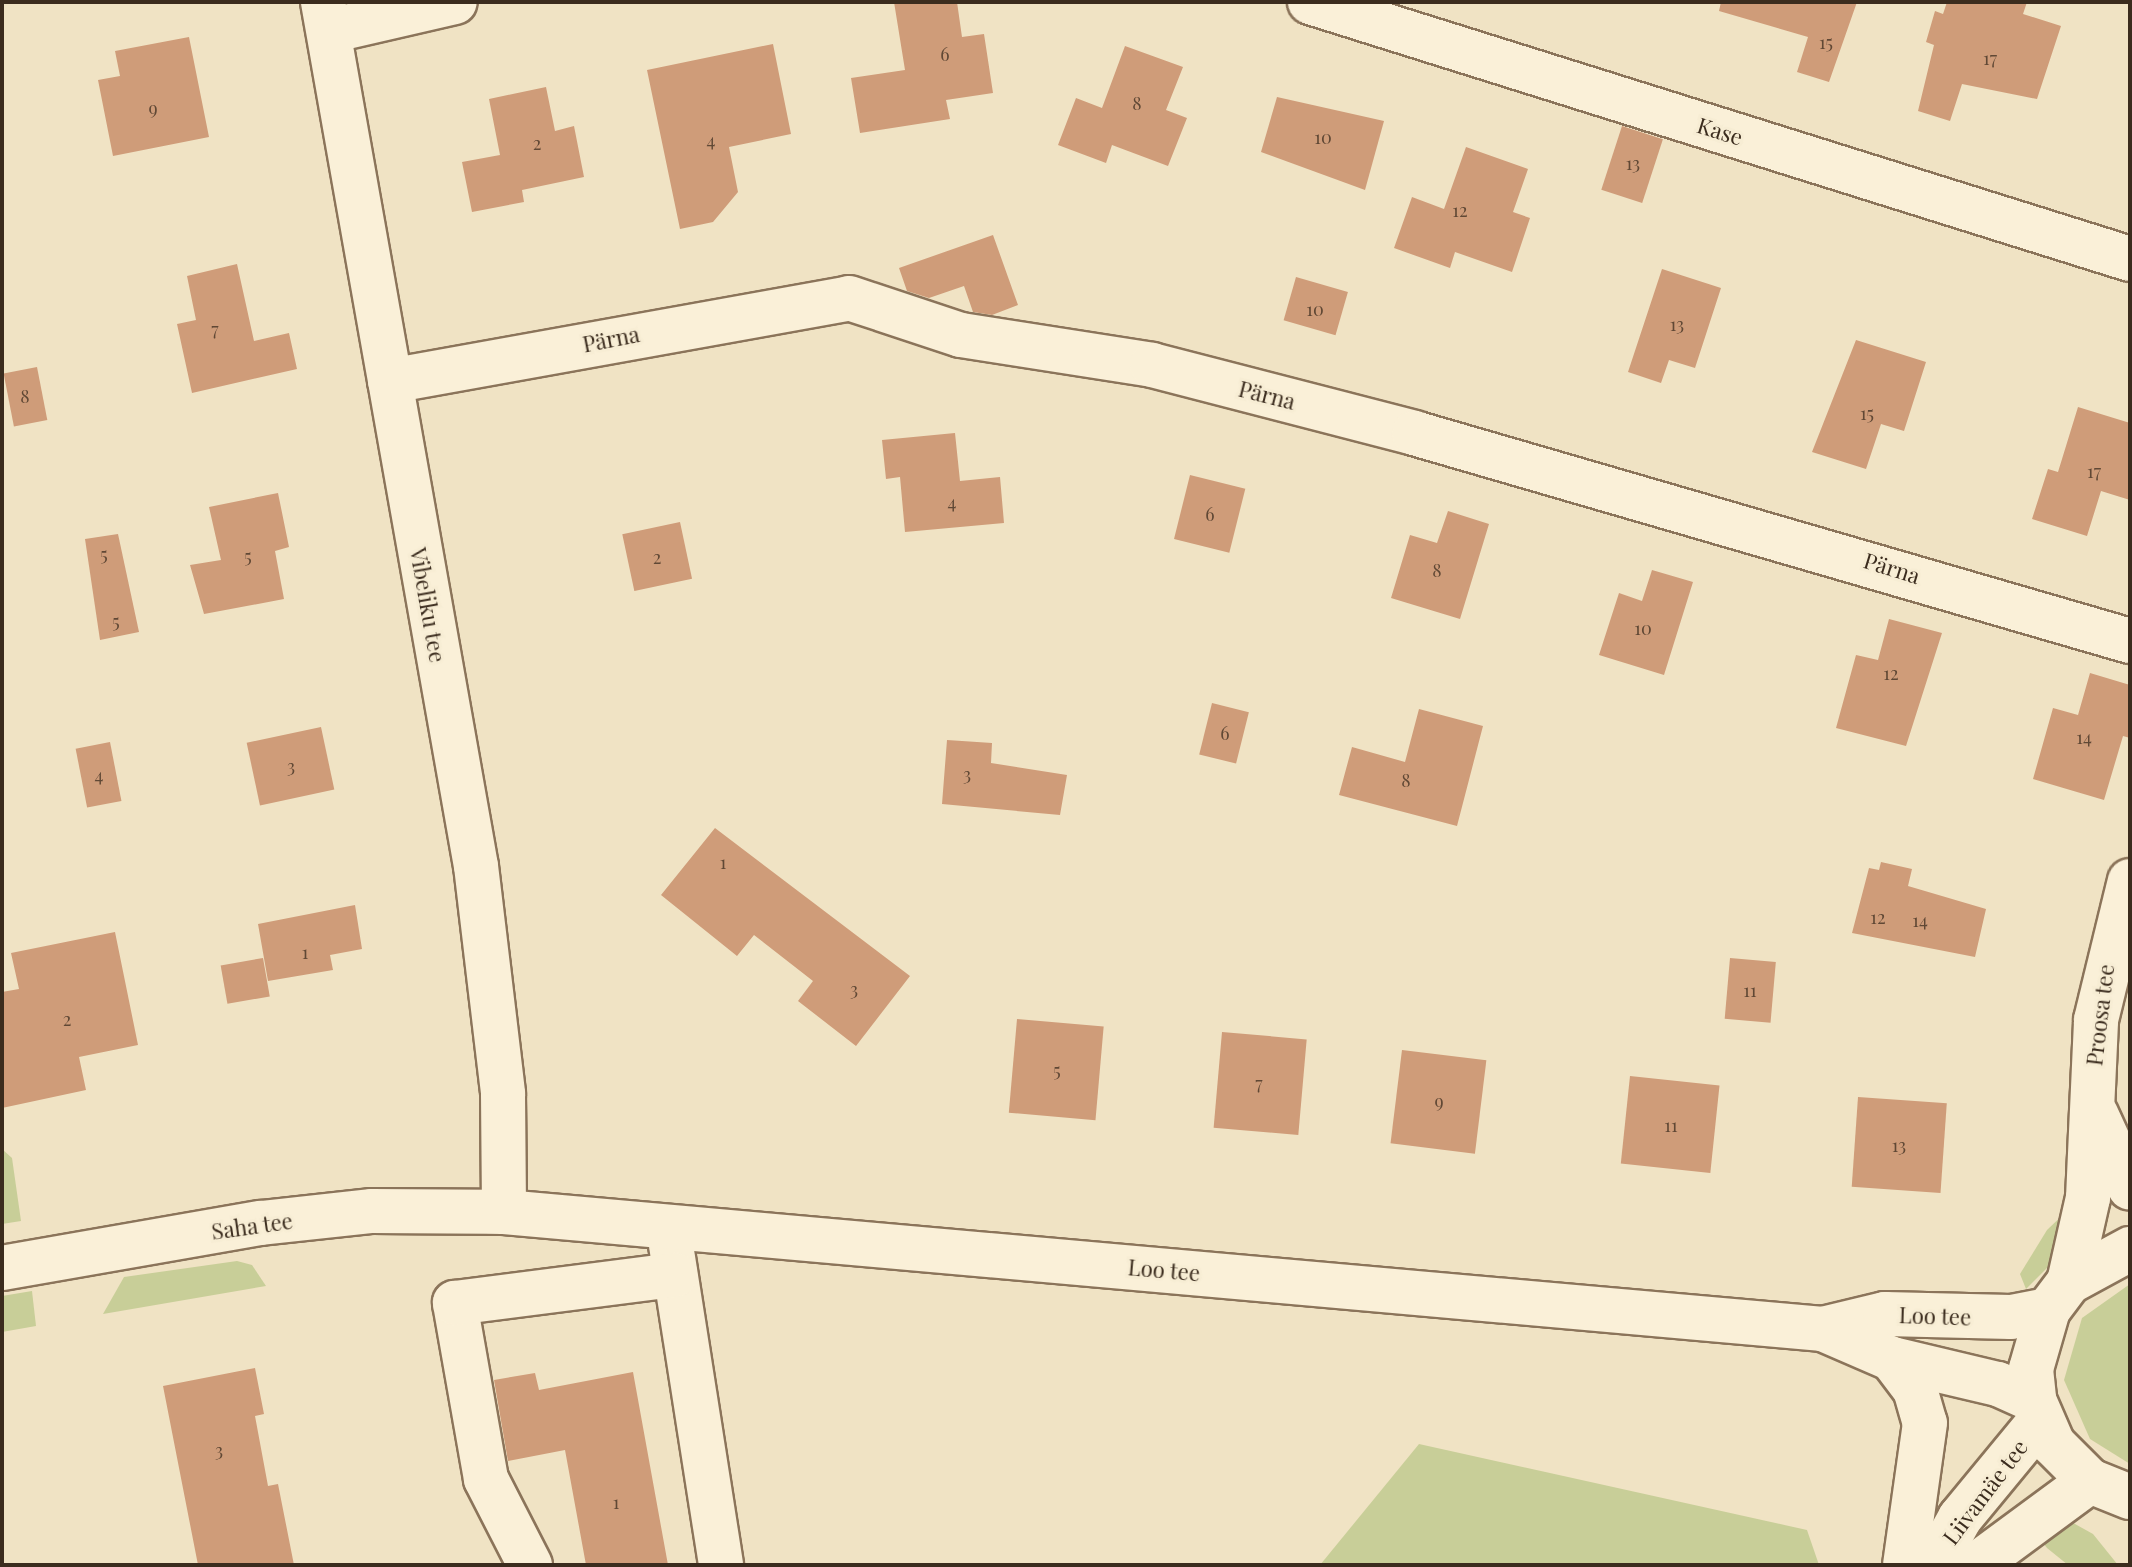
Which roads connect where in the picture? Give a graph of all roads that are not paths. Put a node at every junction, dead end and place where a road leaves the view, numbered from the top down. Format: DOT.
graph roads {
  1 [pos="455,2"];
  2 [pos="1310,2"];
  3 [pos="326,16"];
  4 [pos="2130,259"];
  5 [pos="390,381"];
  6 [pos="2130,641"];
  7 [pos="2130,881"];
  8 [pos="2092,1104"];
  9 [pos="2130,1188"];
  10 [pos="504,1212"];
  11 [pos="668,1226"];
  12 [pos="2130,1249"];
  13 [pos="2,1268"];
  14 [pos="675,1275"];
  15 [pos="2058,1296"];
  16 [pos="1823,1329"];
  17 [pos="1892,1359"];
  18 [pos="2037,1410"];
  19 [pos="2112,1490"];
  20 [pos="2130,1535"];
  21 [pos="530,1565"];
  22 [pos="721,1565"];
  23 [pos="1905,1565"];
  24 [pos="1934,1565"];
  25 [pos="1976,1565"];
  1 -- 3 [label="street"];
  2 -- 4 [label="street, Kase"];
  3 -- 5 [label="street, Vibeliku tee"];
  5 -- 6 [label="street, Pärna"];
  5 -- 10 [label="street, Vibeliku tee"];
  7 -- 8 [label="street, Proosa tee"];
  8 -- 9 [label="street, Proosa tee"];
  8 -- 15 [label="street, Proosa tee"];
  10 -- 11 [label="street, Loo tee"];
  10 -- 13 [label="street, Saha tee"];
  11 -- 14 [label="street"];
  11 -- 16 [label="street, Loo tee"];
  12 -- 15 [label="street, Loo tee"];
  14 -- 21 [label="street"];
  14 -- 22 [label="street"];
  15 -- 16 [label="street, Loo tee"];
  15 -- 18 [label="street, Proosa tee"];
  16 -- 17 [label="street, Loo tee"];
  17 -- 18 [label="street, Loo tee"];
  17 -- 23 [label="street"];
  18 -- 19 [label="street"];
  18 -- 24 [label="street, Liivamäe tee"];
  19 -- 20 [label="street"];
  19 -- 25 [label="street, Liivamäe tee"];
}
